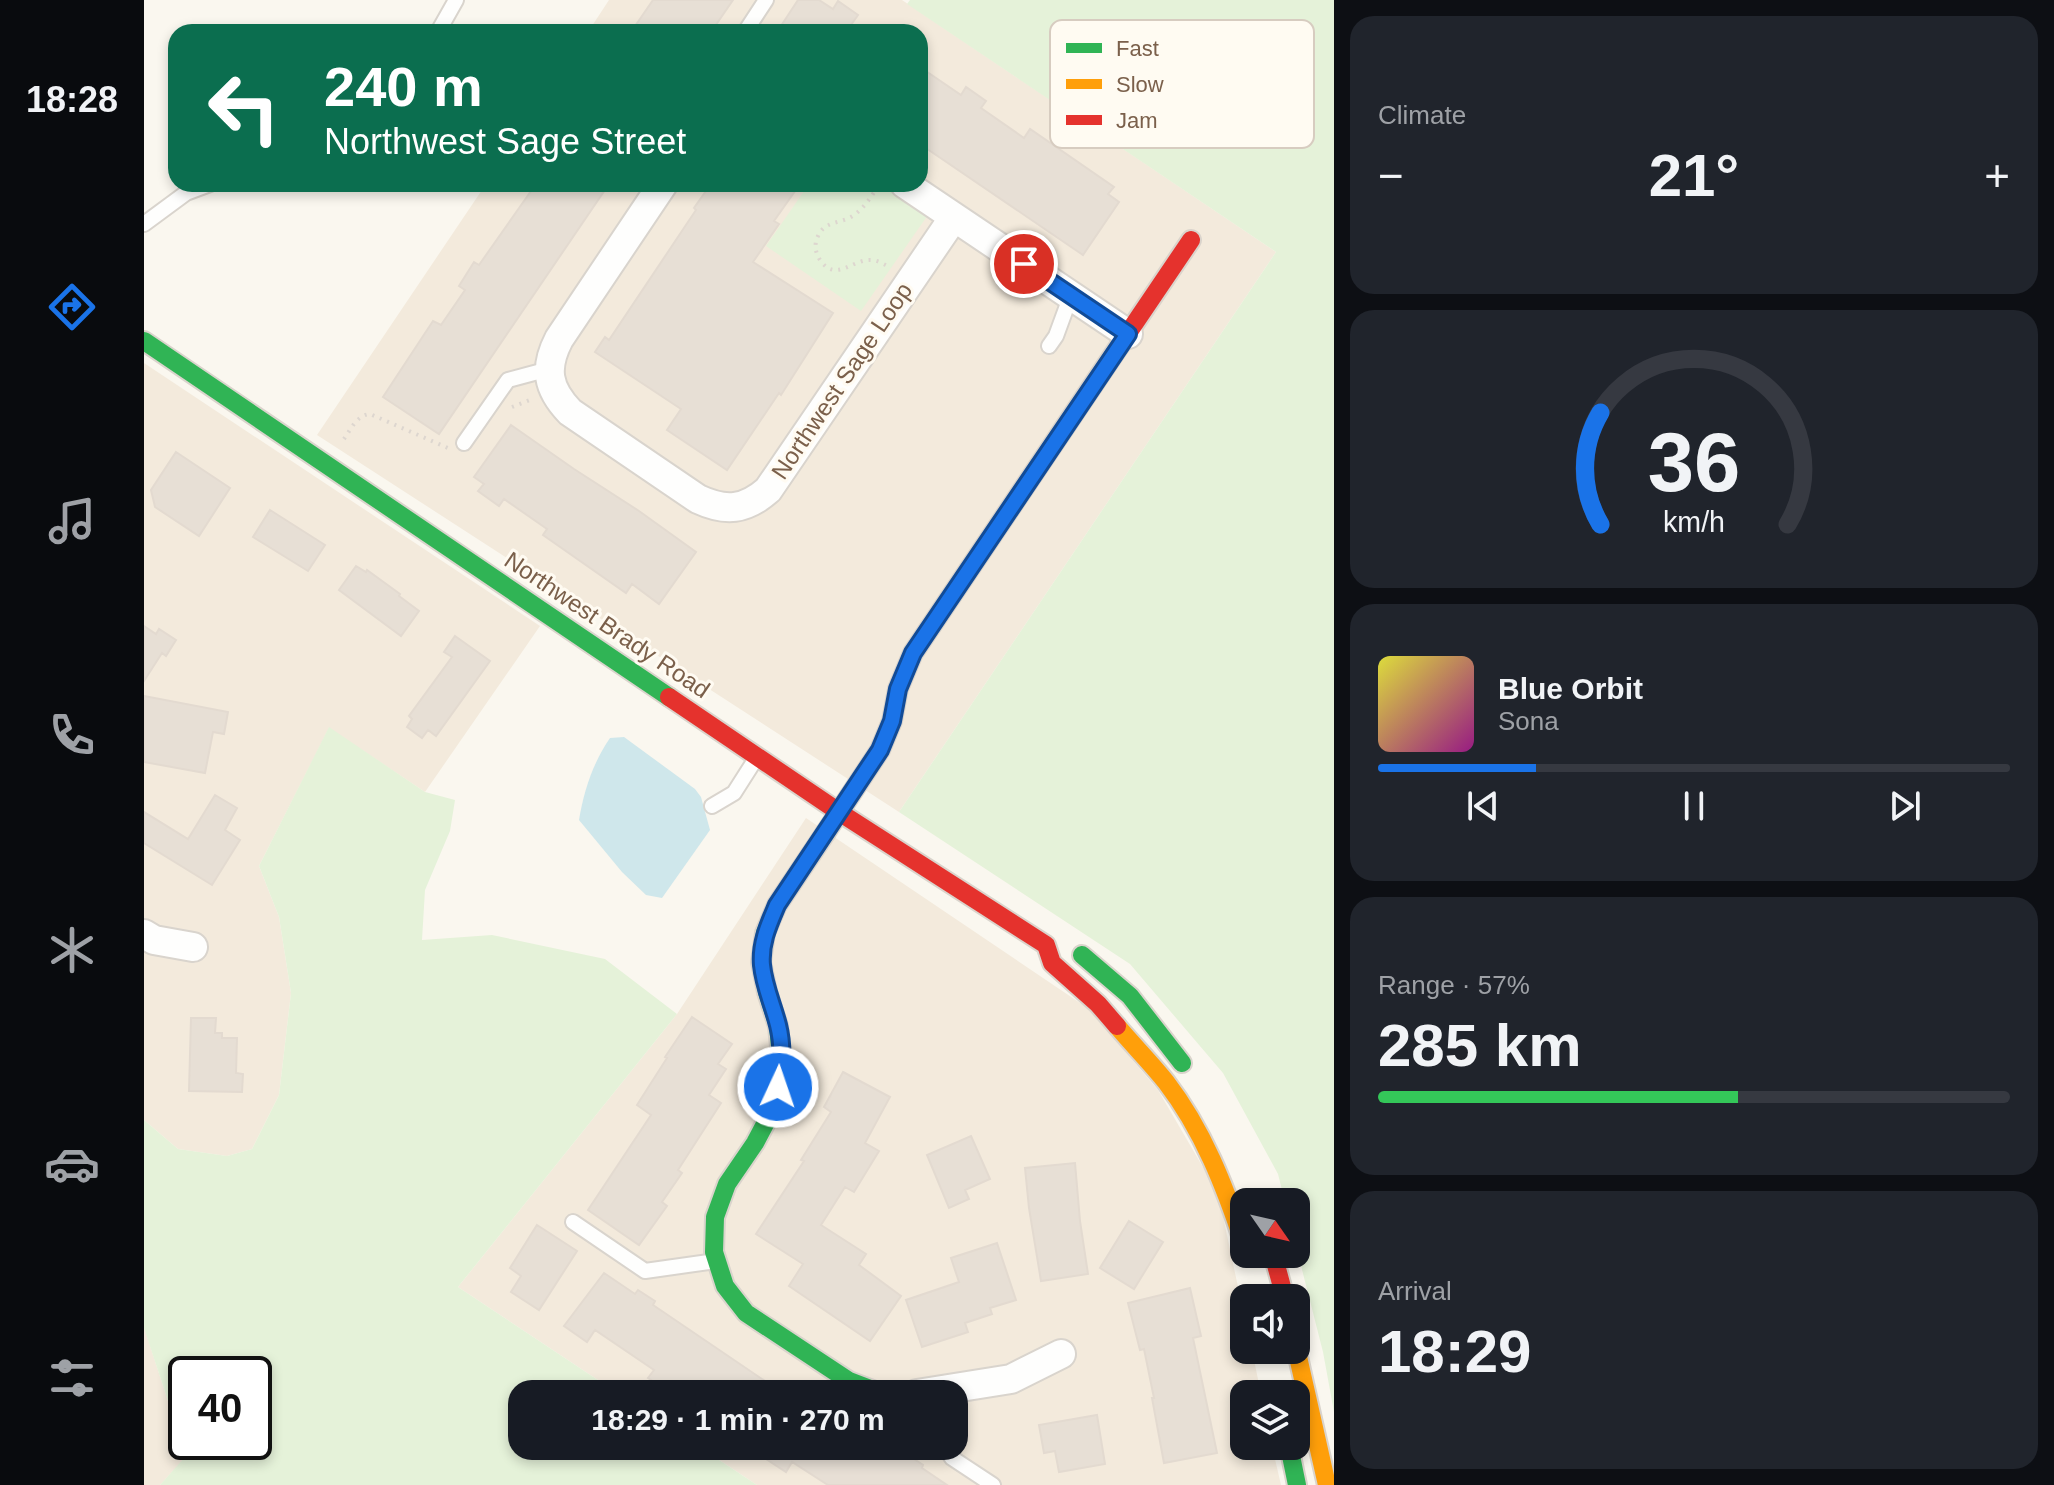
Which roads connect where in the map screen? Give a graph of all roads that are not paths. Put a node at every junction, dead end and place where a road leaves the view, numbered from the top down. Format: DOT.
graph roads {
  1 [pos="456,0"];
  2 [pos="766,0"];
  3 [pos="442,24"];
  4 [pos="750,24"];
  5 [pos="189,192"];
  6 [pos="658,192"];
  7 [pos="917,192"];
  8 [pos="954,217"];
  9 [pos="144,224"];
  10 [pos="1191,240"];
  11 [pos="1071,295"];
  12 [pos="1128,334"];
  13 [pos="144,341"];
  14 [pos="1049,346"];
  15 [pos="550,377"];
  16 [pos="459,446"];
  17 [pos="757,756"];
  18 [pos="712,806"];
  19 [pos="839,812"];
  20 [pos="144,934"];
  21 [pos="1060,945"];
  22 [pos="193,947"];
  23 [pos="1190,1074"];
  24 [pos="1230,1201"];
  25 [pos="573,1222"];
  26 [pos="717,1261"];
  27 [pos="1061,1354"];
  28 [pos="1300,1364"];
  29 [pos="847,1380"];
  30 [pos="968,1386"];
  31 [pos="955,1460"];
  32 [pos="1292,1460"];
  33 [pos="993,1485"];
  34 [pos="1297,1485"];
  35 [pos="1327,1485"];
  1 -- 3 [label="lane"];
  2 -- 4 [label="lane"];
  5 -- 9 [label="lane"];
  6 -- 15 [label="street"];
  7 -- 8 [label="street"];
  8 -- 11 [label="street"];
  8 -- 15 [label="street, Northwest Sage Loop"];
  10 -- 12 [label="main road"];
  11 -- 12 [label="street"];
  11 -- 14 [label="lane"];
  12 -- 19 [label="main road"];
  13 -- 17 [label="main road, Northwest Brady Road"];
  15 -- 16 [label="lane"];
  17 -- 18 [label="lane"];
  17 -- 19 [label="main road, Northwest Brady Road"];
  19 -- 21 [label="main road, Northwest Brady Road"];
  19 -- 26 [label="main road"];
  20 -- 22 [label="street"];
  21 -- 23 [label="main road, Northwest Brady Road"];
  21 -- 24 [label="main road, Northwest Brady Road"];
  25 -- 26 [label="lane"];
  26 -- 29 [label="main road"];
  27 -- 30 [label="street"];
  28 -- 35 [label="main road"];
  31 -- 33 [label="lane"];
  32 -- 34 [label="main road"];
}
